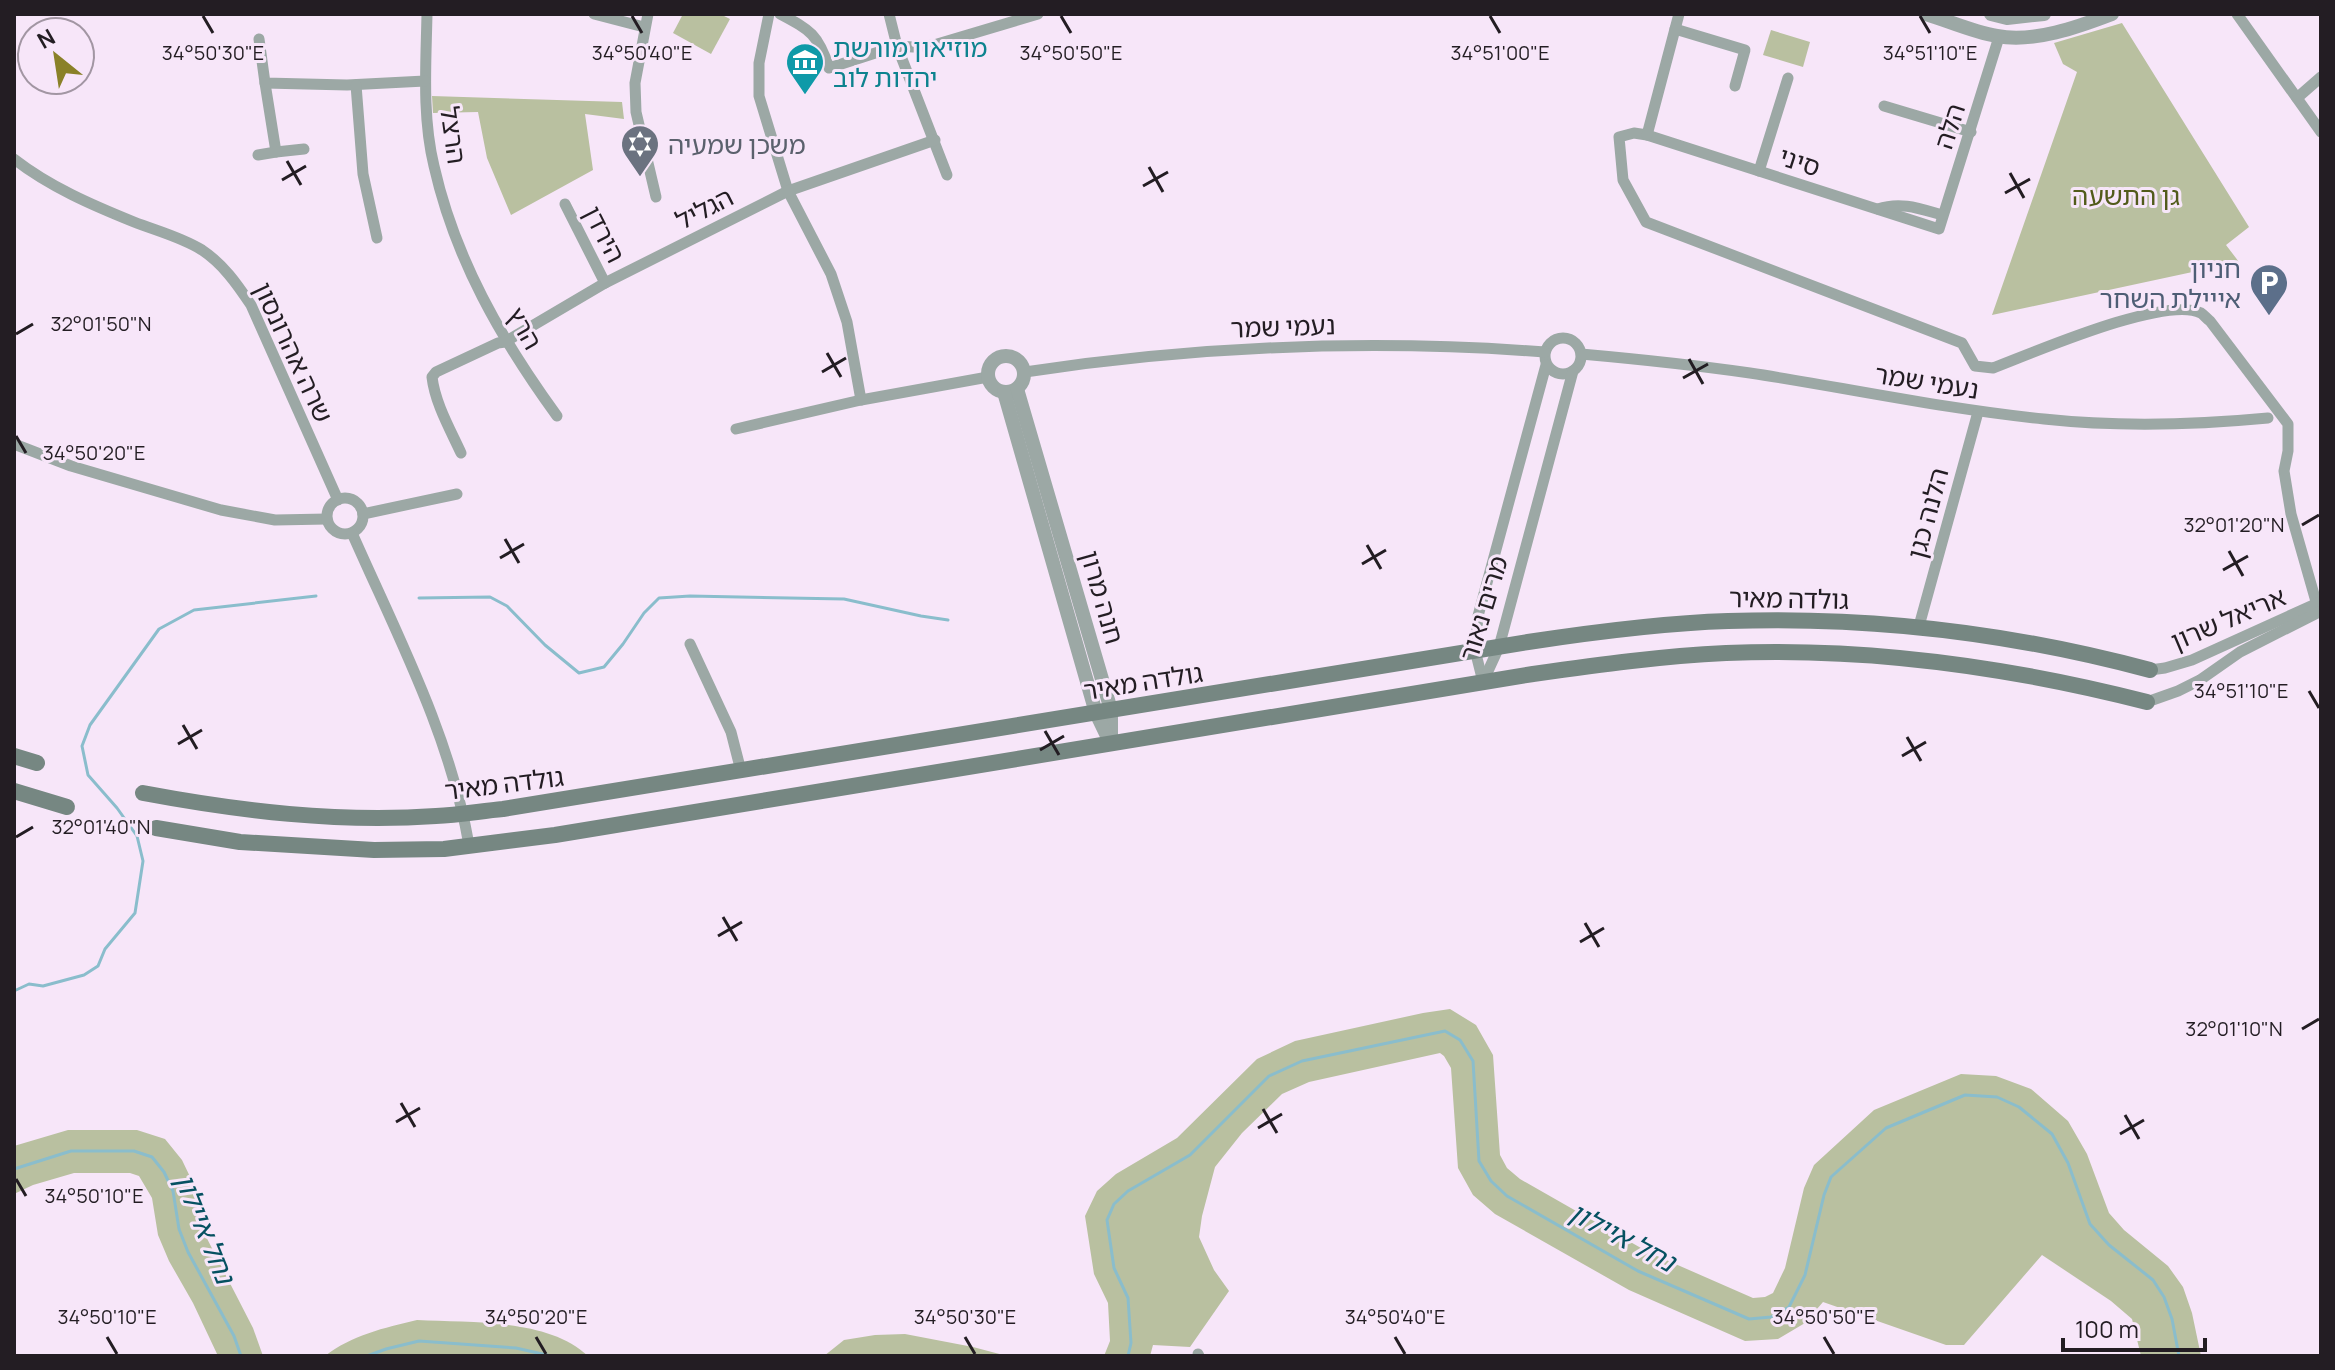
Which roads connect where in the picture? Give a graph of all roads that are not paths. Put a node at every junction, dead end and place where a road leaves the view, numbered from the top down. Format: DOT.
graph roads {
  1 [pos="427,14"];
  2 [pos="594,14"];
  3 [pos="648,14"];
  4 [pos="769,14"];
  5 [pos="780,14"];
  6 [pos="889,14"];
  7 [pos="1038,14"];
  8 [pos="1679,14"];
  9 [pos="1926,14"];
  10 [pos="1991,14"];
  11 [pos="2044,14"];
  12 [pos="2112,14"];
  13 [pos="2237,14"];
  14 [pos="644,27"];
  15 [pos="1675,29"];
  16 [pos="1999,37"];
  17 [pos="259,39"];
  18 [pos="897,46"];
  19 [pos="2321,77"];
  20 [pos="1788,78"];
  21 [pos="425,81"];
  22 [pos="265,83"];
  23 [pos="356,85"];
  24 [pos="1735,86"];
  25 [pos="2297,98"];
  26 [pos="1884,106"];
  27 [pos="1971,132"];
  28 [pos="2321,132"];
  29 [pos="1647,135"];
  30 [pos="935,140"];
  31 [pos="304,149"];
  32 [pos="276,152"];
  33 [pos="258,155"];
  34 [pos="14,159"];
  35 [pos="1759,171"];
  36 [pos="947,175"];
  37 [pos="788,191"];
  38 [pos="656,197"];
  39 [pos="565,204"];
  40 [pos="1877,209"];
  41 [pos="1942,215"];
  42 [pos="1939,229"];
  43 [pos="377,238"];
  44 [pos="463,259"];
  45 [pos="605,283"];
  46 [pos="505,342"];
  47 [pos="1545,352"];
  48 [pos="1581,354"];
  49 [pos="1546,365"];
  50 [pos="1573,371"];
  51 [pos="1025,372"];
  52 [pos="988,377"];
  53 [pos="1011,390"];
  54 [pos="861,400"];
  55 [pos="1978,412"];
  56 [pos="557,416"];
  57 [pos="2268,418"];
  58 [pos="736,429"];
  59 [pos="14,444"];
  60 [pos="461,453"];
  61 [pos="457,494"];
  62 [pos="338,500"];
  63 [pos="363,514"];
  64 [pos="327,519"];
  65 [pos="352,533"];
  66 [pos="2319,607"];
  67 [pos="1919,626"];
  68 [pos="690,644"];
  69 [pos="1499,647"];
  70 [pos="1475,650"];
  71 [pos="2150,670"];
  72 [pos="1483,682"];
  73 [pos="2147,702"];
  74 [pos="1104,711"];
  75 [pos="1111,744"];
  76 [pos="14,756"];
  77 [pos="37,763"];
  78 [pos="741,771"];
  79 [pos="14,791"];
  80 [pos="143,793"];
  81 [pos="67,807"];
  82 [pos="463,813"];
  83 [pos="156,828"];
  84 [pos="469,845"];
  1 -- 21 [label="street, הרצל"];
  2 -- 14 [label="street"];
  3 -- 14 [label="street"];
  4 -- 37 [label="street"];
  5 -- 18 [label="street"];
  6 -- 18 [label="street"];
  7 -- 18 [label="street"];
  8 -- 15 [label="street"];
  9 -- 16 [label="street"];
  10 -- 11 [label="street"];
  12 -- 16 [label="street"];
  13 -- 25 [label="street"];
  14 -- 38 [label="street"];
  15 -- 24 [label="street"];
  15 -- 29 [label="street"];
  16 -- 27 [label="street, הלה"];
  17 -- 22 [label="street"];
  18 -- 30 [label="street"];
  19 -- 25 [label="street"];
  20 -- 35 [label="street"];
  21 -- 23 [label="street"];
  21 -- 44 [label="street, הרצל"];
  22 -- 23 [label="street"];
  22 -- 32 [label="street"];
  23 -- 43 [label="street"];
  25 -- 28 [label="street"];
  26 -- 27 [label="street"];
  27 -- 41 [label="street, הלה"];
  29 -- 35 [label="street, סיני"];
  29 -- 66 [label="street"];
  30 -- 36 [label="street"];
  30 -- 37 [label="street, הגליל"];
  31 -- 32 [label="street"];
  32 -- 33 [label="street"];
  34 -- 62 [label="street, שרה אהרונסון"];
  35 -- 40 [label="street, סיני"];
  37 -- 45 [label="street, הגליל"];
  37 -- 54 [label="street"];
  39 -- 45 [label="street, הירדן"];
  40 -- 41 [label="street"];
  40 -- 42 [label="street, סיני"];
  41 -- 42 [label="street, הלה"];
  44 -- 46 [label="street, הרץ"];
  45 -- 46 [label="street, הגליל"];
  46 -- 56 [label="street, הרץ"];
  46 -- 60 [label="street, הגליל"];
  47 -- 48 [label="street"];
  47 -- 49 [label="street"];
  47 -- 51 [label="street, נעמי שמר"];
  48 -- 50 [label="street"];
  48 -- 55 [label="street, נעמי שמר"];
  49 -- 50 [label="street"];
  49 -- 70 [label="street, מרים נאור"];
  50 -- 69 [label="street, מרים נאור"];
  51 -- 52 [label="street"];
  51 -- 53 [label="street"];
  52 -- 53 [label="street"];
  52 -- 54 [label="street"];
  53 -- 74 [label="street, חנה מרון"];
  54 -- 58 [label="street"];
  55 -- 57 [label="street, נעמי שמר"];
  55 -- 67 [label="street, הלנה כגן"];
  59 -- 64 [label="street"];
  61 -- 63 [label="street"];
  62 -- 63 [label="street"];
  62 -- 64 [label="street"];
  63 -- 65 [label="street"];
  64 -- 65 [label="street"];
  65 -- 82 [label="street"];
  66 -- 71 [label="street, אריאל שרון"];
  66 -- 73 [label="street, אריאל שרון"];
  67 -- 69 [label="main road, גולדה מאיר"];
  67 -- 71 [label="main road, גולדה מאיר"];
  68 -- 78 [label="street"];
  69 -- 70 [label="main road, גולדה מאיר"];
  69 -- 72 [label="street, מרים נאור"];
  70 -- 72 [label="street, מרים נאור"];
  70 -- 74 [label="main road, גולדה מאיר"];
  72 -- 73 [label="main road"];
  72 -- 75 [label="main road"];
  74 -- 75 [label="street, חנה מרון"];
  74 -- 78 [label="main road, גולדה מאיר"];
  75 -- 84 [label="main road"];
  76 -- 77 [label="main road"];
  78 -- 82 [label="main road, גולדה מאיר"];
  79 -- 81 [label="main road"];
  80 -- 82 [label="main road, גולדה מאיר"];
  82 -- 84 [label="street"];
  83 -- 84 [label="main road"];
}
